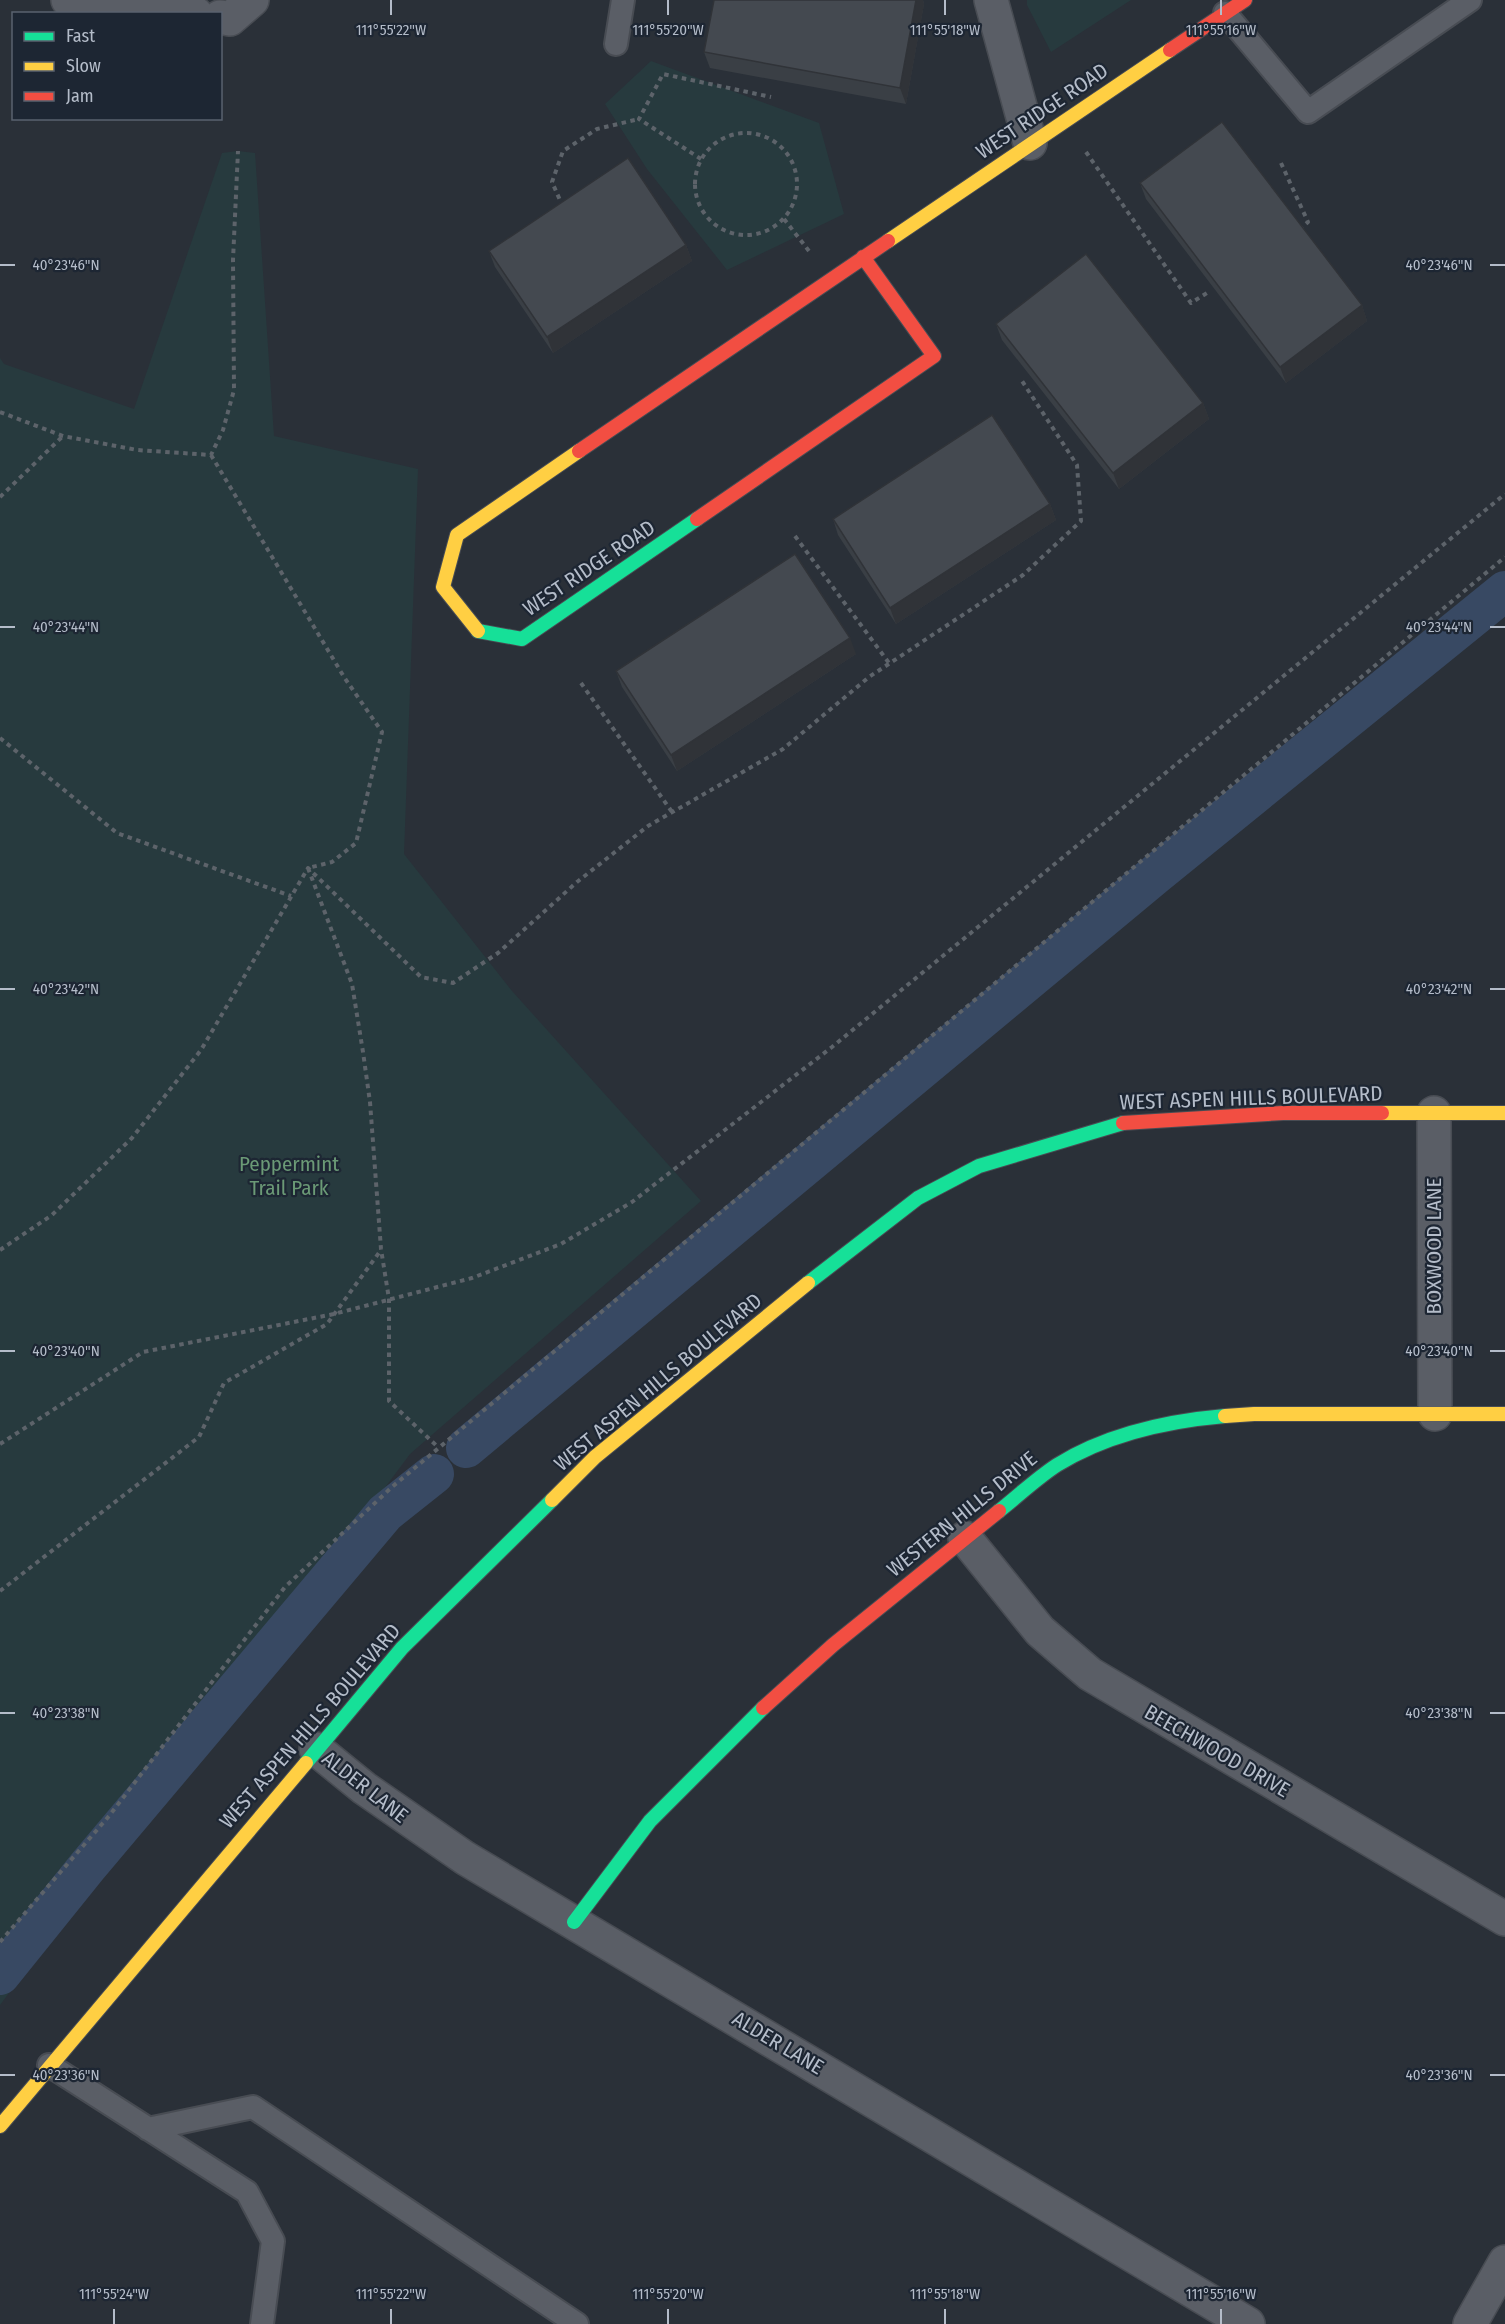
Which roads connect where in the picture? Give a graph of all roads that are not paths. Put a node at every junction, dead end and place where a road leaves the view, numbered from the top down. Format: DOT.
graph roads {
  1 [pos="68,0"];
  2 [pos="624,0"];
  3 [pos="991,0"];
  4 [pos="1245,0"];
  5 [pos="1470,0"];
  6 [pos="180,12"];
  7 [pos="1225,13"];
  8 [pos="616,44"];
  9 [pos="1030,143"];
  10 [pos="863,257"];
  11 [pos="1434,1113"];
  12 [pos="1505,1113"];
  13 [pos="1505,1413"];
  14 [pos="1435,1414"];
  15 [pos="965,1538"];
  16 [pos="316,1749"];
  17 [pos="1505,1919"];
  18 [pos="574,1922"];
  19 [pos="49,2065"];
  20 [pos="0,2126"];
  21 [pos="148,2129"];
  22 [pos="1505,2262"];
  23 [pos="262,2324"];
  24 [pos="577,2324"];
  25 [pos="1248,2324"];
  26 [pos="1470,2324"];
  1 -- 6 [label="street"];
  2 -- 8 [label="lane"];
  3 -- 9 [label="street"];
  4 -- 7 [label="street, WEST RIDGE ROAD"];
  5 -- 7 [label="lane"];
  7 -- 9 [label="street, WEST RIDGE ROAD"];
  9 -- 10 [label="street, WEST RIDGE ROAD"];
  10 -- 10 [label="street, WEST RIDGE ROAD"];
  11 -- 12 [label="street, WEST ASPEN HILLS BOULEVARD"];
  11 -- 14 [label="street, BOXWOOD LANE"];
  11 -- 16 [label="street, WEST ASPEN HILLS BOULEVARD"];
  13 -- 14 [label="street, WESTERN HILLS DRIVE"];
  14 -- 15 [label="street, WESTERN HILLS DRIVE"];
  15 -- 17 [label="street, BEECHWOOD DRIVE"];
  15 -- 18 [label="street, WESTERN HILLS DRIVE"];
  16 -- 18 [label="street, ALDER LANE"];
  16 -- 19 [label="street, WEST ASPEN HILLS BOULEVARD"];
  18 -- 25 [label="street, ALDER LANE"];
  19 -- 20 [label="street, WEST ASPEN HILLS BOULEVARD"];
  19 -- 21 [label="lane"];
  21 -- 23 [label="lane"];
  21 -- 24 [label="lane"];
  22 -- 26 [label="street"];
}
